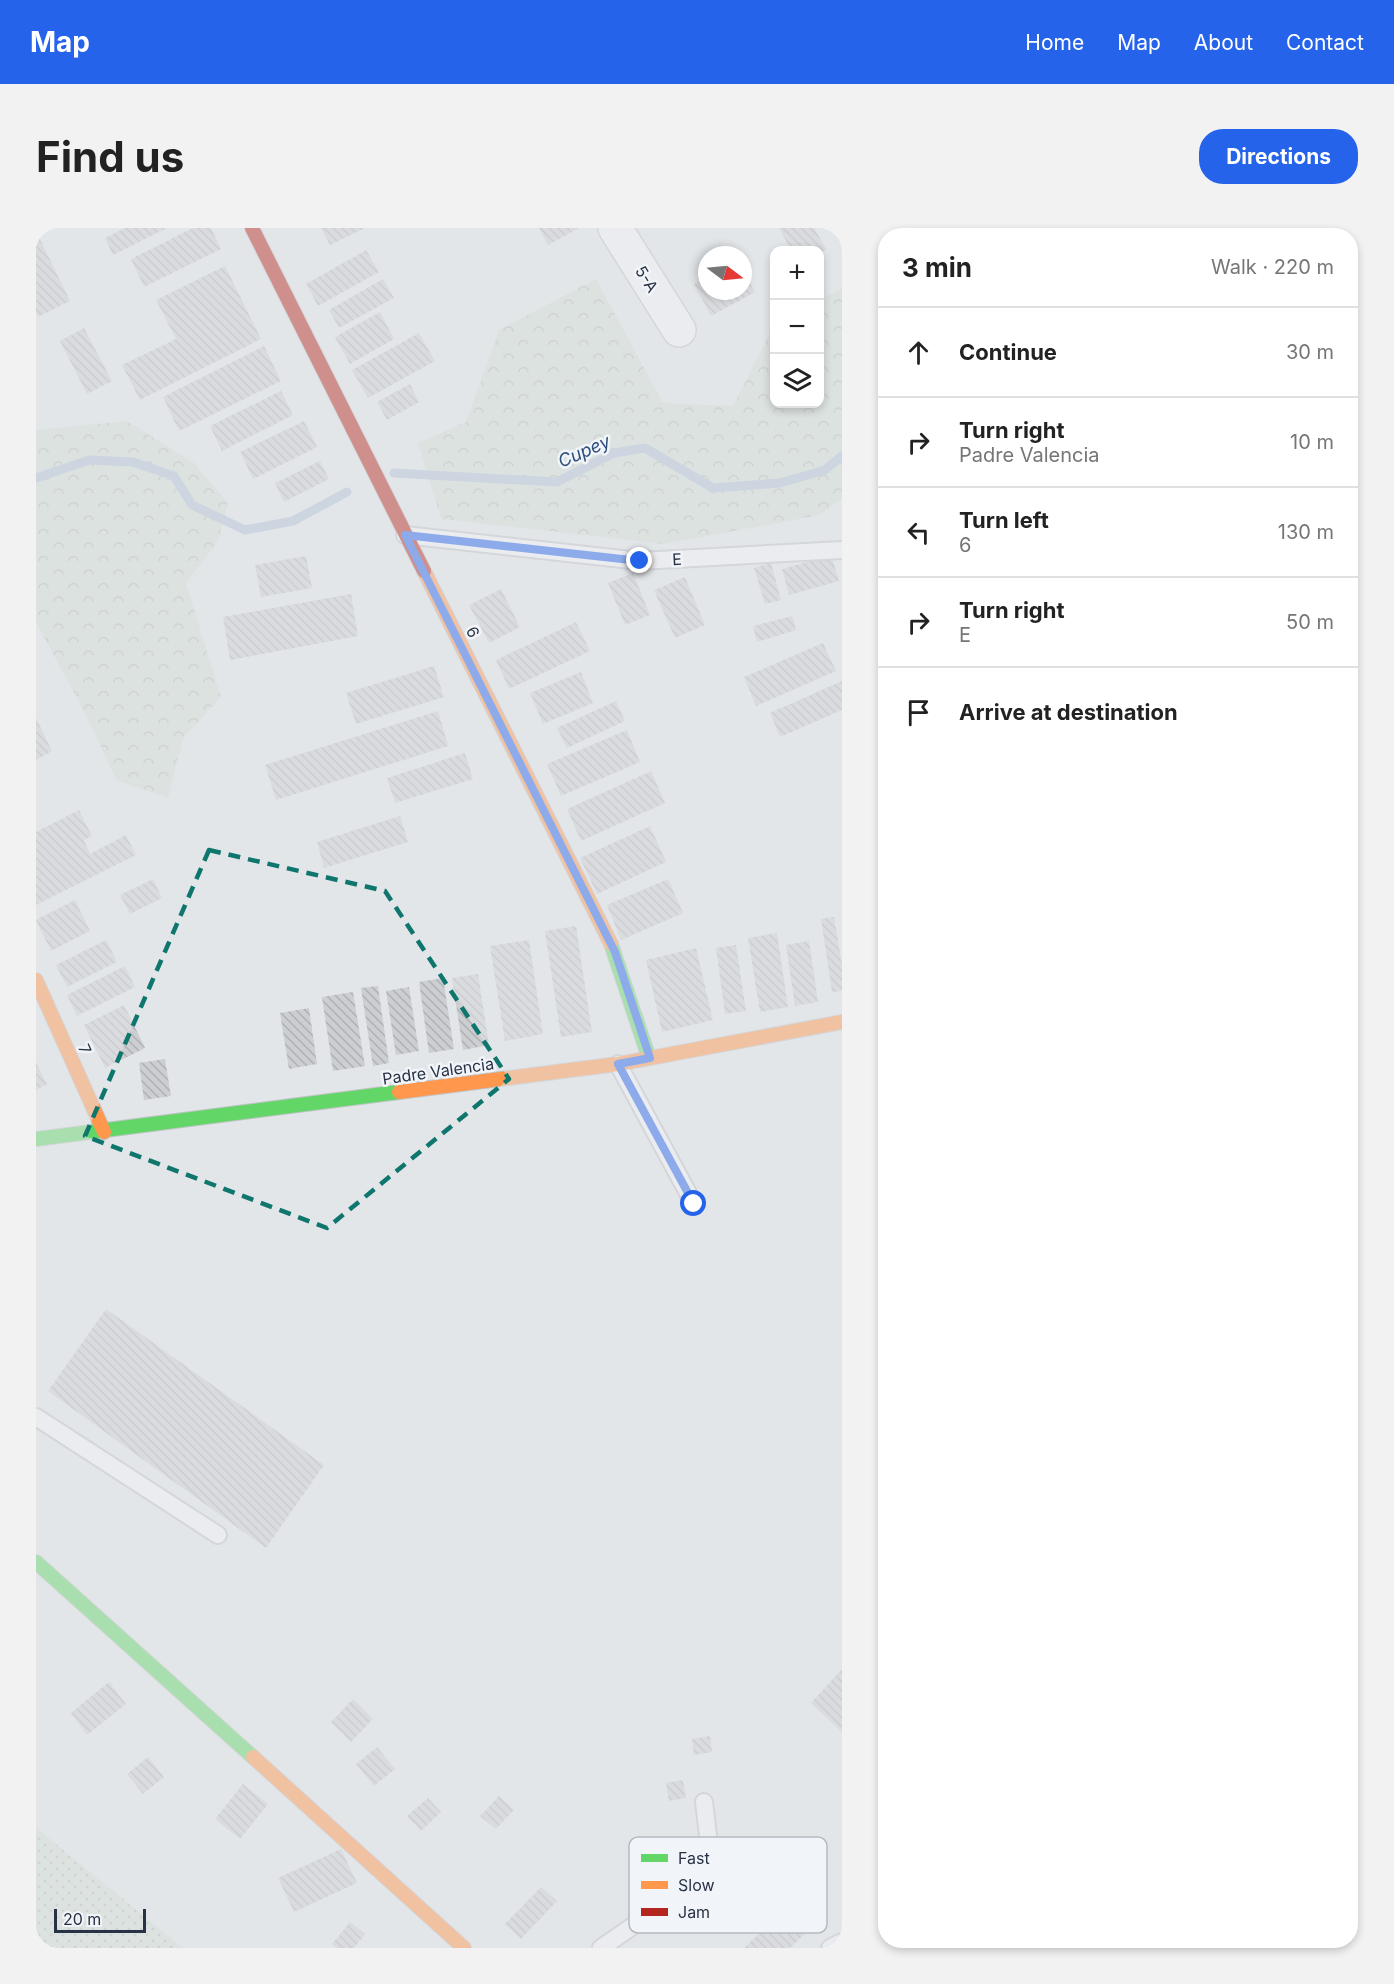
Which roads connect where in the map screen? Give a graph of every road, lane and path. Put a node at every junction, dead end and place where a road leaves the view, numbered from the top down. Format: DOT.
graph roads {
  1 [pos="252,228"];
  2 [pos="615,228"];
  3 [pos="679,330"];
  4 [pos="405,535"];
  5 [pos="842,550"];
  6 [pos="36,980"];
  7 [pos="842,1022"];
  8 [pos="650,1058"];
  9 [pos="618,1064"];
  10 [pos="104,1132"];
  11 [pos="36,1139"];
  12 [pos="694,1204"];
  13 [pos="36,1417"];
  14 [pos="218,1535"];
  15 [pos="36,1562"];
  16 [pos="704,1802"];
  17 [pos="708,1837"];
  18 [pos="629,1929"];
  19 [pos="842,1942"];
  20 [pos="464,1948"];
  21 [pos="601,1948"];
  22 [pos="830,1948"];
  1 -- 4 [label="street, 6"];
  2 -- 3 [label="street, 5-A"];
  4 -- 5 [label="lane, E"];
  4 -- 8 [label="street, 6"];
  6 -- 10 [label="street, 7"];
  7 -- 8 [label="street, Padre Valencia"];
  8 -- 9 [label="street, Padre Valencia"];
  9 -- 10 [label="street, Padre Valencia"];
  9 -- 12 [label="lane"];
  10 -- 11 [label="street, Padre Valencia"];
  13 -- 14 [label="lane"];
  15 -- 20 [label="street"];
  16 -- 17 [label="lane"];
  18 -- 21 [label="lane"];
  19 -- 22 [label="lane"];
}
